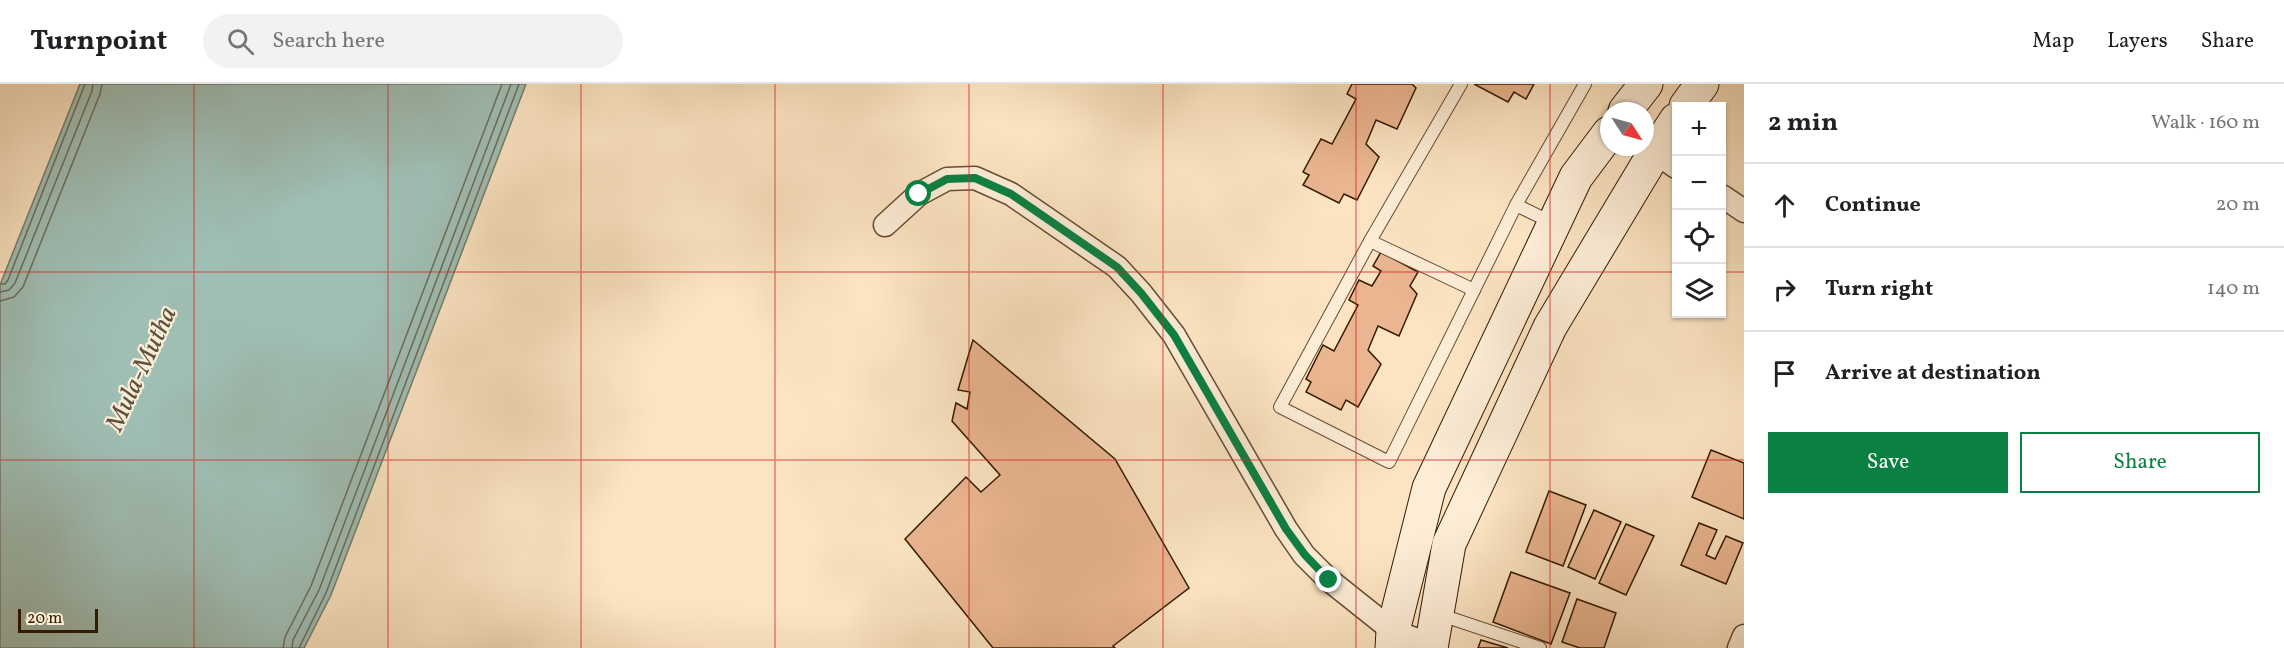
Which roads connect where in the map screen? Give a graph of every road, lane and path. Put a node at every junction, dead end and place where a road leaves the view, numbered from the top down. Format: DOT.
graph roads {
  1 [pos="1461,84"];
  2 [pos="1585,84"];
  3 [pos="1646,84"];
  4 [pos="1702,84"];
  5 [pos="1632,102"];
  6 [pos="1689,102"];
  7 [pos="1672,138"];
  8 [pos="1600,145"];
  9 [pos="1666,160"];
  10 [pos="1726,199"];
  11 [pos="1516,205"];
  12 [pos="1744,211"];
  13 [pos="1554,223"];
  14 [pos="885,225"];
  15 [pos="1370,241"];
  16 [pos="1474,290"];
  17 [pos="1433,636"];
  18 [pos="1744,636"];
  19 [pos="1392,640"];
  20 [pos="1540,648"];
  21 [pos="1739,648"];
  1 -- 15 [label="lane"];
  2 -- 11 [label="lane"];
  3 -- 5 [label="main road"];
  4 -- 6 [label="main road"];
  7 -- 9 [label="main road"];
  8 -- 13 [label="main road"];
  9 -- 17 [label="main road"];
  10 -- 12 [label="street"];
  11 -- 13 [label="lane"];
  11 -- 16 [label="lane"];
  13 -- 19 [label="main road"];
  14 -- 19 [label="street"];
  15 -- 16 [label="lane"];
  15 -- 16 [label="lane"];
  17 -- 19 [label="street"];
  17 -- 20 [label="lane"];
  18 -- 21 [label="street"];
}
